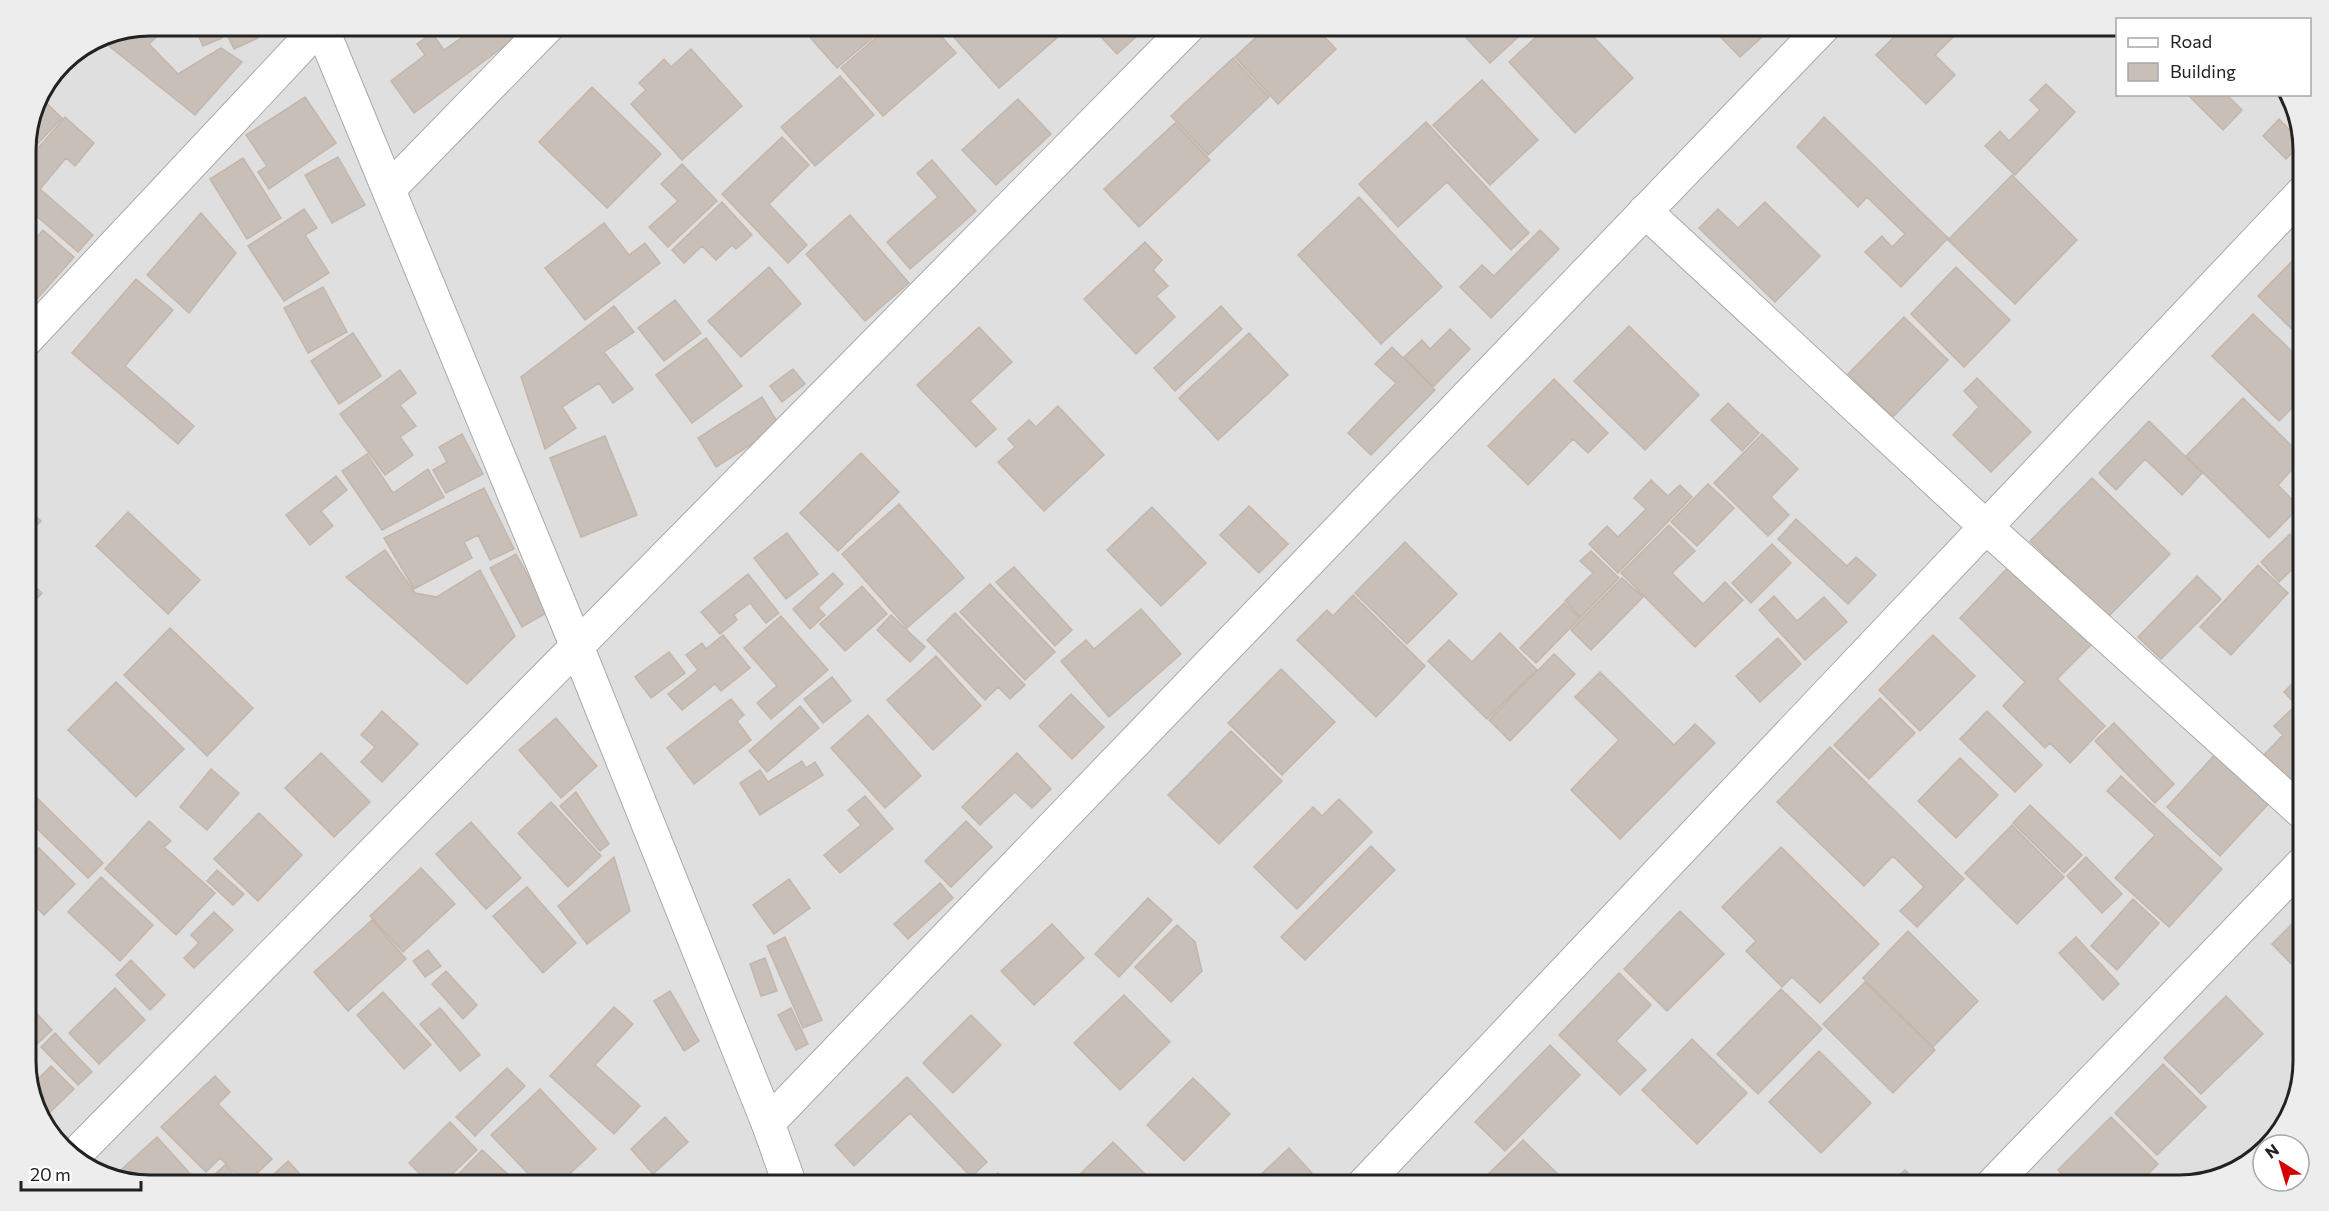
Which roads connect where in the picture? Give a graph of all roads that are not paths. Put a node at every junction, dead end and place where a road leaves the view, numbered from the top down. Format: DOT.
graph roads {
  1 [pos="311,36"];
  2 [pos="324,36"];
  3 [pos="538,36"];
  4 [pos="1179,36"];
  5 [pos="1814,36"];
  6 [pos="390,188"];
  7 [pos="2293,203"];
  8 [pos="1645,211"];
  9 [pos="36,329"];
  10 [pos="1986,527"];
  11 [pos="576,644"];
  12 [pos="2293,804"];
  13 [pos="2293,873"];
  14 [pos="768,1123"];
  15 [pos="80,1150"];
  16 [pos="786,1175"];
  17 [pos="1372,1175"];
  18 [pos="2002,1175"];
  1 -- 9 [label="street"];
  2 -- 6 [label="street"];
  3 -- 6 [label="street"];
  4 -- 11 [label="street"];
  5 -- 8 [label="street"];
  6 -- 11 [label="street"];
  7 -- 10 [label="street"];
  8 -- 10 [label="street"];
  8 -- 14 [label="street"];
  10 -- 12 [label="street"];
  10 -- 17 [label="street"];
  11 -- 14 [label="street"];
  11 -- 15 [label="street"];
  13 -- 18 [label="street"];
  14 -- 16 [label="street"];
}
